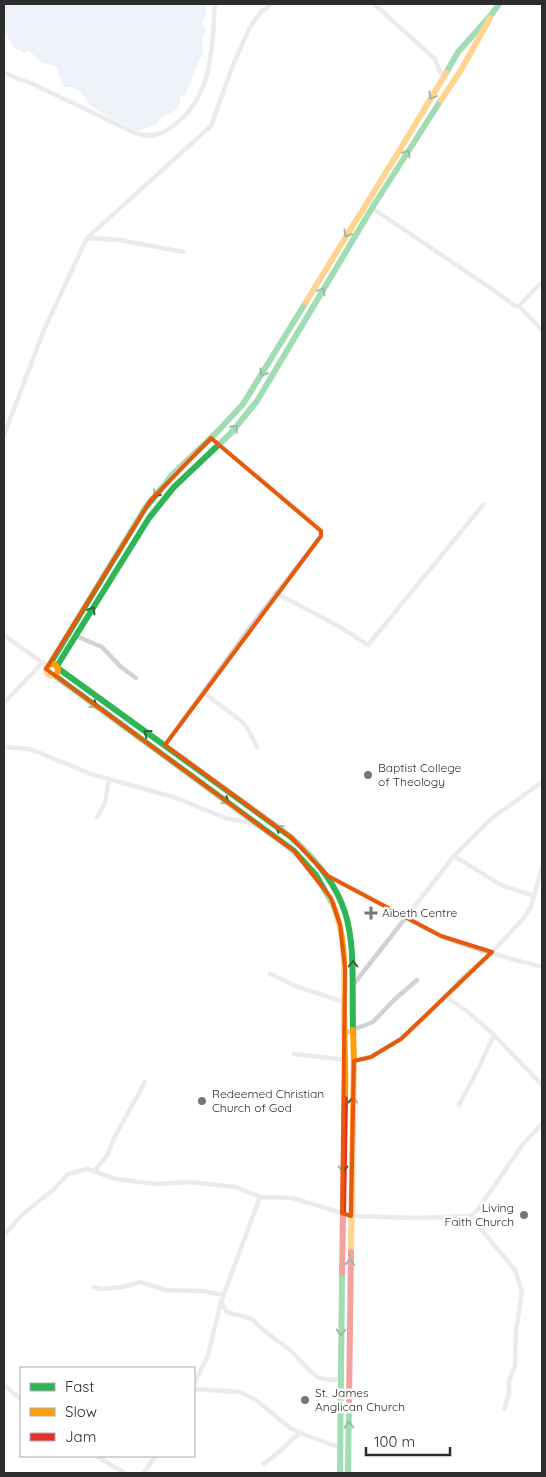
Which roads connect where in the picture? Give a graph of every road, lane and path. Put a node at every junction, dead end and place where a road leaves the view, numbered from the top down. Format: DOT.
graph roads {
  1 [pos="215,4"];
  2 [pos="272,4"];
  3 [pos="374,4"];
  4 [pos="499,4"];
  5 [pos="492,15"];
  6 [pos="458,52"];
  7 [pos="468,59"];
  8 [pos="4,73"];
  9 [pos="445,75"];
  10 [pos="452,81"];
  11 [pos="372,208"];
  12 [pos="88,238"];
  13 [pos="183,252"];
  14 [pos="542,282"];
  15 [pos="519,306"];
  16 [pos="542,330"];
  17 [pos="4,435"];
  18 [pos="211,438"];
  19 [pos="218,444"];
  20 [pos="483,505"];
  21 [pos="276,594"];
  22 [pos="4,635"];
  23 [pos="76,636"];
  24 [pos="46,664"];
  25 [pos="58,667"];
  26 [pos="55,676"];
  27 [pos="136,678"];
  28 [pos="203,692"];
  29 [pos="4,703"];
  30 [pos="165,745"];
  31 [pos="257,746"];
  32 [pos="4,747"];
  33 [pos="109,779"];
  34 [pos="542,782"];
  35 [pos="96,817"];
  36 [pos="257,824"];
  37 [pos="454,856"];
  38 [pos="542,868"];
  39 [pos="328,876"];
  40 [pos="534,896"];
  41 [pos="406,919"];
  42 [pos="492,952"];
  43 [pos="542,967"];
  44 [pos="270,974"];
  45 [pos="417,980"];
  46 [pos="353,986"];
  47 [pos="445,996"];
  48 [pos="344,1002"];
  49 [pos="352,1031"];
  50 [pos="345,1033"];
  51 [pos="494,1035"];
  52 [pos="294,1054"];
  53 [pos="346,1060"];
  54 [pos="354,1061"];
  55 [pos="145,1082"];
  56 [pos="542,1085"];
  57 [pos="458,1105"];
  58 [pos="542,1124"];
  59 [pos="94,1171"];
  60 [pos="260,1197"];
  61 [pos="342,1213"];
  62 [pos="351,1216"];
  63 [pos="470,1216"];
  64 [pos="4,1235"];
  65 [pos="94,1287"];
  66 [pos="223,1295"];
  67 [pos="221,1302"];
  68 [pos="341,1378"];
  69 [pos="195,1382"];
  70 [pos="4,1385"];
  71 [pos="195,1389"];
  72 [pos="20,1398"];
  73 [pos="504,1409"];
  74 [pos="300,1433"];
  75 [pos="341,1448"];
  76 [pos="98,1457"];
  77 [pos="154,1457"];
  78 [pos="263,1464"];
  79 [pos="124,1473"];
  80 [pos="144,1473"];
  81 [pos="340,1473"];
  82 [pos="348,1473"];
  1 -- 8 [label="street"];
  2 -- 12 [label="street"];
  3 -- 9 [label="street"];
  4 -- 5 [label="main road"];
  5 -- 6 [label="main road"];
  5 -- 7 [label="main road"];
  6 -- 7 [label="main road"];
  6 -- 9 [label="main road"];
  7 -- 10 [label="main road"];
  9 -- 10 [label="main road"];
  9 -- 18 [label="main road, one-way"];
  11 -- 10 [label="main road, one-way"];
  11 -- 15 [label="street"];
  19 -- 11 [label="main road, one-way"];
  12 -- 13 [label="street"];
  12 -- 17 [label="street"];
  14 -- 15 [label="street"];
  15 -- 16 [label="street"];
  18 -- 19 [label="street"];
  18 -- 24 [label="main road, one-way"];
  19 -- 21 [label="street"];
  23 -- 19 [label="main road, one-way"];
  20 -- 21 [label="street"];
  21 -- 28 [label="street"];
  22 -- 24 [label="street"];
  23 -- 25 [label="main road"];
  23 -- 27 [label="street"];
  24 -- 25 [label="main road"];
  24 -- 26 [label="main road"];
  24 -- 29 [label="street"];
  25 -- 26 [label="main road"];
  30 -- 25 [label="main road, one-way"];
  26 -- 36 [label="main road, one-way"];
  28 -- 30 [label="street"];
  28 -- 31 [label="street"];
  39 -- 30 [label="main road, one-way"];
  32 -- 33 [label="street"];
  33 -- 35 [label="street"];
  33 -- 36 [label="street"];
  34 -- 37 [label="street"];
  36 -- 48 [label="main road"];
  37 -- 40 [label="street"];
  37 -- 41 [label="street"];
  38 -- 40 [label="street"];
  39 -- 41 [label="street"];
  46 -- 39 [label="main road, one-way"];
  40 -- 42 [label="street"];
  41 -- 42 [label="street"];
  41 -- 46 [label="street"];
  42 -- 43 [label="street"];
  42 -- 47 [label="street"];
  44 -- 48 [label="street"];
  45 -- 49 [label="street"];
  46 -- 49 [label="main road"];
  47 -- 51 [label="street"];
  47 -- 54 [label="street"];
  48 -- 50 [label="main road"];
  49 -- 50 [label="street"];
  49 -- 54 [label="main road"];
  50 -- 53 [label="main road"];
  51 -- 56 [label="street"];
  51 -- 57 [label="street"];
  52 -- 53 [label="street"];
  53 -- 61 [label="main road, one-way"];
  62 -- 54 [label="main road, one-way"];
  55 -- 59 [label="street"];
  58 -- 63 [label="street"];
  59 -- 60 [label="street"];
  59 -- 64 [label="street"];
  60 -- 61 [label="street"];
  60 -- 66 [label="street"];
  61 -- 62 [label="street"];
  61 -- 68 [label="main road, one-way"];
  62 -- 63 [label="street"];
  82 -- 62 [label="main road, one-way"];
  63 -- 73 [label="street"];
  65 -- 66 [label="street"];
  66 -- 67 [label="street"];
  67 -- 68 [label="street"];
  67 -- 69 [label="street"];
  68 -- 75 [label="main road"];
  70 -- 72 [label="street"];
  71 -- 74 [label="street"];
  74 -- 75 [label="street"];
  74 -- 78 [label="street"];
  75 -- 81 [label="main road"];
  76 -- 79 [label="street"];
  77 -- 80 [label="street"];
}
